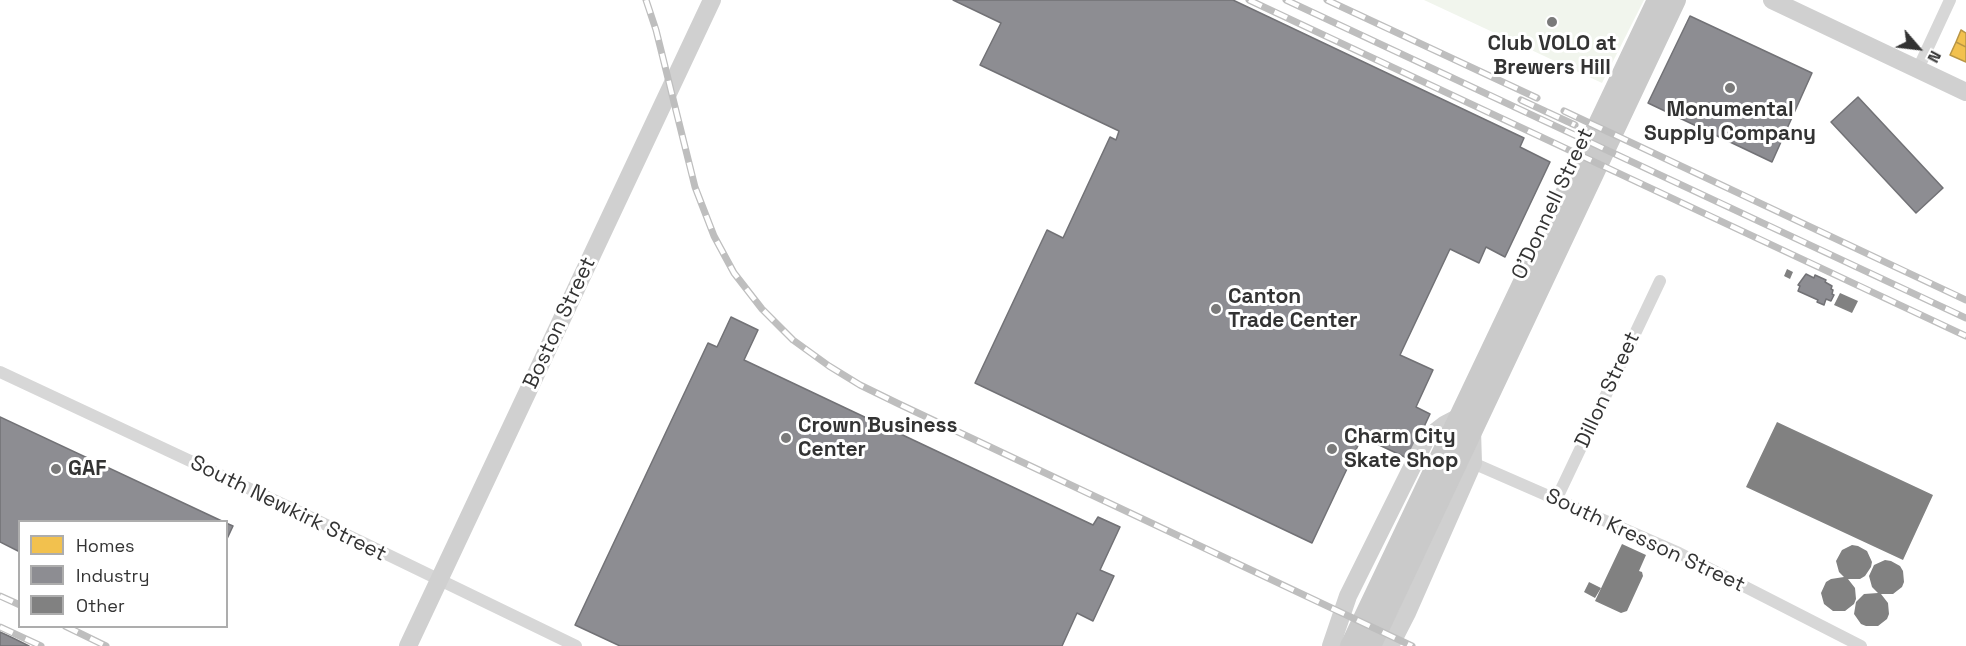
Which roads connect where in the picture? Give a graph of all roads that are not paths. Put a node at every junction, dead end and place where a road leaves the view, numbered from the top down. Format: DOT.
graph roads {
  1 [pos="712,0"];
  2 [pos="1657,0"];
  3 [pos="1675,0"];
  4 [pos="1772,0"];
  5 [pos="1950,0"];
  6 [pos="1918,69"];
  7 [pos="1966,92"];
  8 [pos="1660,281"];
  9 [pos="0,372"];
  10 [pos="1476,402"];
  11 [pos="1426,439"];
  12 [pos="1455,462"];
  13 [pos="1556,500"];
  14 [pos="439,581"];
  15 [pos="408,646"];
  16 [pos="576,646"];
  17 [pos="1331,646"];
  18 [pos="1350,646"];
  19 [pos="1371,646"];
  20 [pos="1390,646"];
  21 [pos="1861,646"];
  1 -- 14 [label="street, Boston Street"];
  2 -- 12 [label="main road, O'Donnell Street"];
  3 -- 10 [label="street, O'Donnell Street"];
  3 -- 12 [label="main road, O'Donnell Street"];
  4 -- 6 [label="street"];
  5 -- 6 [label="street"];
  6 -- 7 [label="street"];
  8 -- 13 [label="street, Dillon Street"];
  9 -- 14 [label="street, South Newkirk Street"];
  10 -- 11 [label="street, O'Donnell Street"];
  10 -- 12 [label="street, O'Donnell Street"];
  11 -- 12 [label="street, South Kresson Street"];
  11 -- 17 [label="street, O'Donnell Street"];
  12 -- 13 [label="street, South Kresson Street"];
  12 -- 18 [label="main road, O'Donnell Street"];
  12 -- 19 [label="main road, O'Donnell Street"];
  12 -- 20 [label="street, O'Donnell Street"];
  13 -- 21 [label="street, South Kresson Street"];
  14 -- 15 [label="street, Boston Street"];
  14 -- 16 [label="street, South Newkirk Street"];
}
